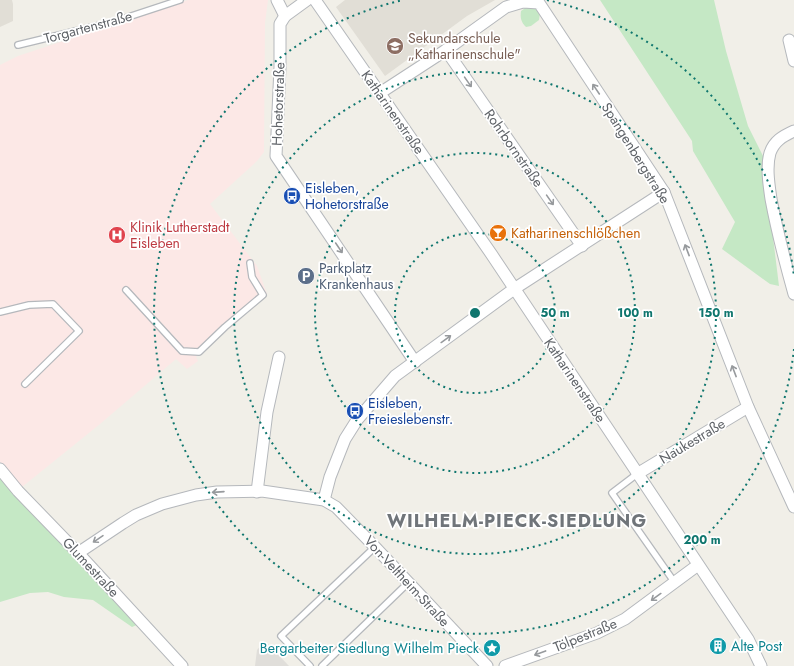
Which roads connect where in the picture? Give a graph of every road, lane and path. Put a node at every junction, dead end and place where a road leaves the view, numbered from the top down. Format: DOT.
graph roads {
  1 [pos="180,0"];
  2 [pos="276,0"];
  3 [pos="307,0"];
  4 [pos="315,0"];
  5 [pos="285,16"];
  6 [pos="789,40"];
  7 [pos="18,45"];
  8 [pos="446,50"];
  9 [pos="794,60"];
  10 [pos="380,93"];
  11 [pos="794,131"];
  12 [pos="664,192"];
  13 [pos="582,246"];
  14 [pos="250,263"];
  15 [pos="514,289"];
  16 [pos="126,290"];
  17 [pos="794,294"];
  18 [pos="0,312"];
  19 [pos="279,357"];
  20 [pos="415,362"];
  21 [pos="25,384"];
  22 [pos="748,407"];
  23 [pos="0,469"];
  24 [pos="637,474"];
  25 [pos="257,492"];
  26 [pos="324,500"];
  27 [pos="794,507"];
  28 [pos="375,547"];
  29 [pos="78,553"];
  30 [pos="698,565"];
  31 [pos="409,582"];
  32 [pos="676,583"];
  33 [pos="182,666"];
  34 [pos="310,666"];
  35 [pos="322,666"];
  36 [pos="487,666"];
  37 [pos="505,666"];
  38 [pos="761,666"];
  1 -- 7 [label="lane, Torgartenstraße"];
  2 -- 5 [label="street"];
  3 -- 5 [label="street"];
  4 -- 10 [label="street, Katharinenstraße"];
  5 -- 20 [label="street, Hohetorstraße, one-way"];
  6 -- 9 [label="street"];
  8 -- 10 [label="street, Spangenbergstraße"];
  12 -- 8 [label="street, Spangenbergstraße, one-way"];
  8 -- 13 [label="street, Rohrbornstraße, one-way"];
  10 -- 15 [label="street, Katharinenstraße"];
  11 -- 17 [label="street"];
  12 -- 13 [label="street"];
  22 -- 12 [label="street, Spangenbergstraße, one-way"];
  13 -- 15 [label="street"];
  14 -- 16 [label="lane"];
  20 -- 15 [label="street, one-way"];
  15 -- 24 [label="street, Katharinenstraße"];
  18 -- 21 [label="lane"];
  19 -- 25 [label="street"];
  20 -- 26 [label="street"];
  22 -- 24 [label="street, Naukestraße"];
  22 -- 27 [label="street, Spangenbergstraße"];
  23 -- 29 [label="street, Glumestraße"];
  24 -- 30 [label="street, Katharinenstraße"];
  24 -- 32 [label="lane"];
  25 -- 26 [label="street"];
  25 -- 29 [label="street, one-way"];
  26 -- 28 [label="street, Von-Veltheim-Straße"];
  28 -- 31 [label="street, Von-Veltheim-Straße"];
  28 -- 34 [label="lane"];
  29 -- 33 [label="street, Glumestraße"];
  30 -- 32 [label="street, Tölpestraße"];
  30 -- 38 [label="street, Katharinenstraße"];
  31 -- 35 [label="lane"];
  31 -- 36 [label="street, Von-Veltheim-Straße"];
  32 -- 37 [label="street, Tölpestraße, one-way"];
}
